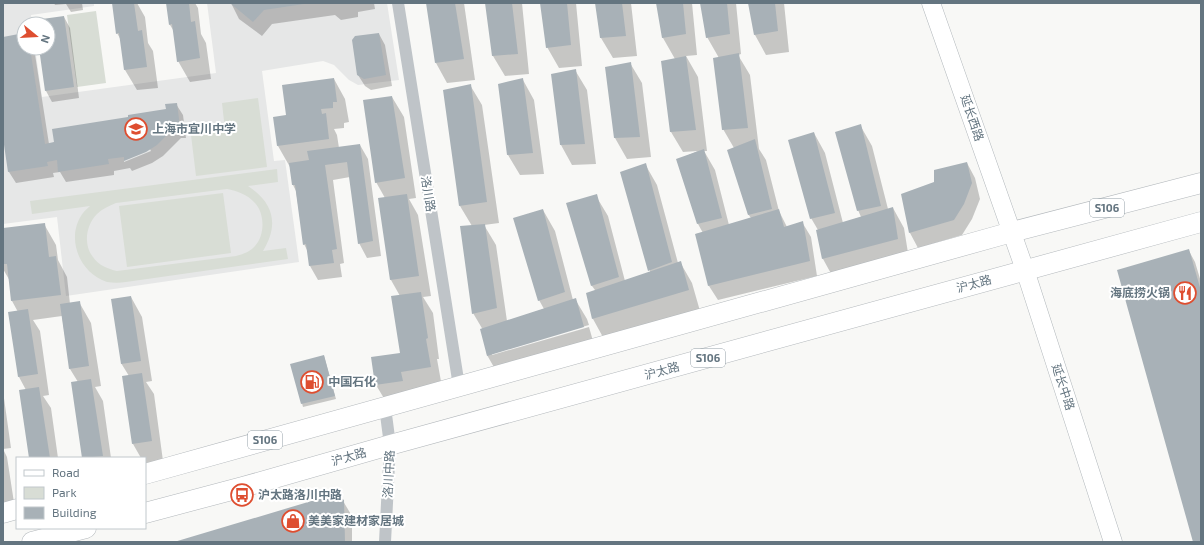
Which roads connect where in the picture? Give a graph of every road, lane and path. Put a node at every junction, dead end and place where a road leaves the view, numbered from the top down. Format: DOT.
graph roads {
  1 [pos="398,3"];
  2 [pos="931,3"];
  3 [pos="1201,183"];
  4 [pos="1201,222"];
  5 [pos="1012,232"];
  6 [pos="1025,270"];
  7 [pos="458,386"];
  8 [pos="386,407"];
  9 [pos="390,445"];
  10 [pos="146,474"];
  11 [pos="16,509"];
  12 [pos="3,513"];
  13 [pos="146,513"];
  14 [pos="82,529"];
  15 [pos="32,542"];
  16 [pos="385,542"];
  17 [pos="1113,542"];
  1 -- 7 [label="street, 洛川路"];
  2 -- 5 [label="street, 延长西路"];
  3 -- 5 [label="main road, S106"];
  4 -- 6 [label="main road, 沪太路 / S106"];
  5 -- 6 [label="street, 延长中路"];
  5 -- 7 [label="main road, S106"];
  6 -- 9 [label="main road, 沪太路 / S106"];
  6 -- 17 [label="street, 延长中路"];
  7 -- 8 [label="main road, S106"];
  8 -- 9 [label="street, 洛川中路"];
  8 -- 10 [label="main road, S106"];
  9 -- 13 [label="main road, 沪太路 / S106"];
  9 -- 16 [label="street, 洛川中路"];
  11 -- 12 [label="main road"];
  14 -- 15 [label="main road"];
}
